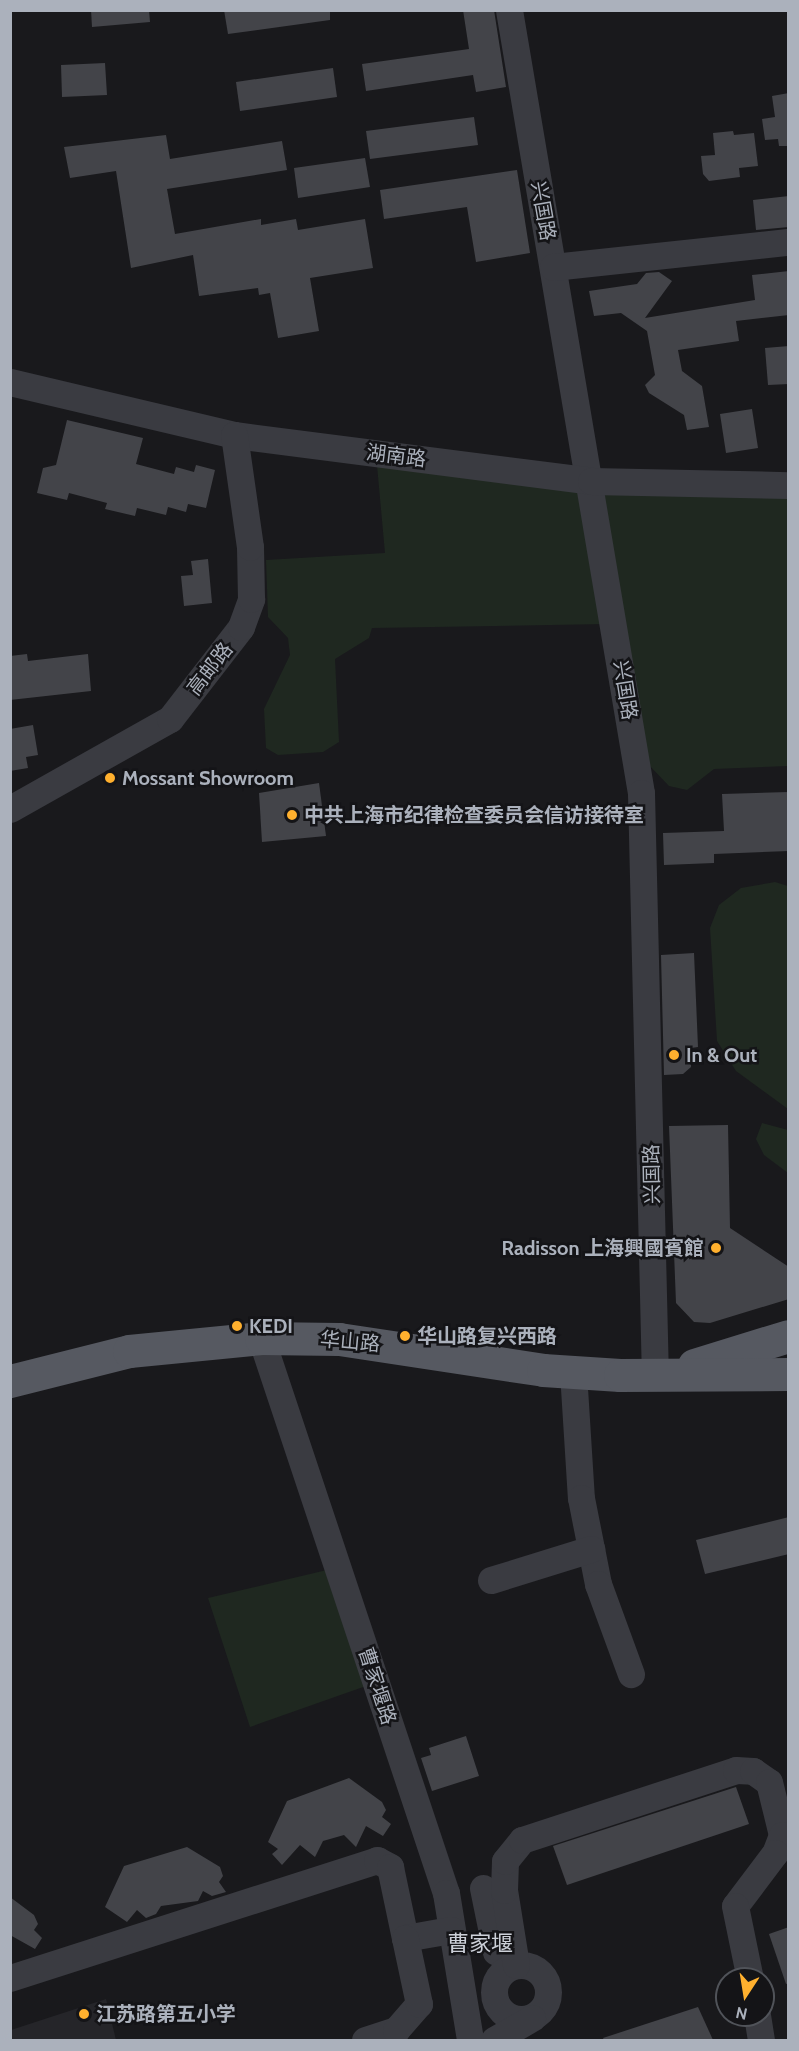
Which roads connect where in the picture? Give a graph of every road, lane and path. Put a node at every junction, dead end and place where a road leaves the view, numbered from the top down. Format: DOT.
graph roads {
  1 [pos="509,10"];
  2 [pos="789,242"];
  3 [pos="553,267"];
  4 [pos="10,382"];
  5 [pos="234,435"];
  6 [pos="591,481"];
  7 [pos="789,485"];
  8 [pos="10,809"];
  9 [pos="789,1336"];
  10 [pos="261,1338"];
  11 [pos="573,1372"];
  12 [pos="789,1374"];
  13 [pos="12,1376"];
  14 [pos="655,1377"];
  15 [pos="591,1549"];
  16 [pos="491,1580"];
  17 [pos="631,1674"];
  18 [pos="782,1802"];
  19 [pos="483,1888"];
  20 [pos="451,1929"];
  21 [pos="405,1938"];
  22 [pos="748,1967"];
  23 [pos="509,1970"];
  24 [pos="10,1978"];
  25 [pos="532,2018"];
  26 [pos="503,2038"];
  27 [pos="365,2040"];
  28 [pos="470,2040"];
  1 -- 3 [label="street, 兴国路"];
  2 -- 3 [label="street"];
  3 -- 6 [label="street, 兴国路"];
  4 -- 5 [label="street, 湖南路"];
  5 -- 6 [label="street, 湖南路"];
  5 -- 8 [label="street, 高邮路"];
  6 -- 7 [label="street, 湖南路"];
  6 -- 14 [label="street, 兴国路"];
  9 -- 14 [label="main road, 华山路"];
  10 -- 11 [label="main road, 华山路"];
  10 -- 13 [label="main road, 华山路"];
  10 -- 20 [label="street, 曹家堰路"];
  11 -- 14 [label="main road, 华山路"];
  11 -- 15 [label="street"];
  12 -- 14 [label="main road, 华山路"];
  15 -- 16 [label="street"];
  15 -- 17 [label="street"];
  18 -- 22 [label="street"];
  18 -- 23 [label="street"];
  19 -- 23 [label="street"];
  20 -- 21 [label="street"];
  20 -- 28 [label="street, 曹家堰路"];
  21 -- 24 [label="street"];
  21 -- 27 [label="street"];
  23 -- 25 [label="street"];
  23 -- 25 [label="street"];
  25 -- 26 [label="street"];
}
